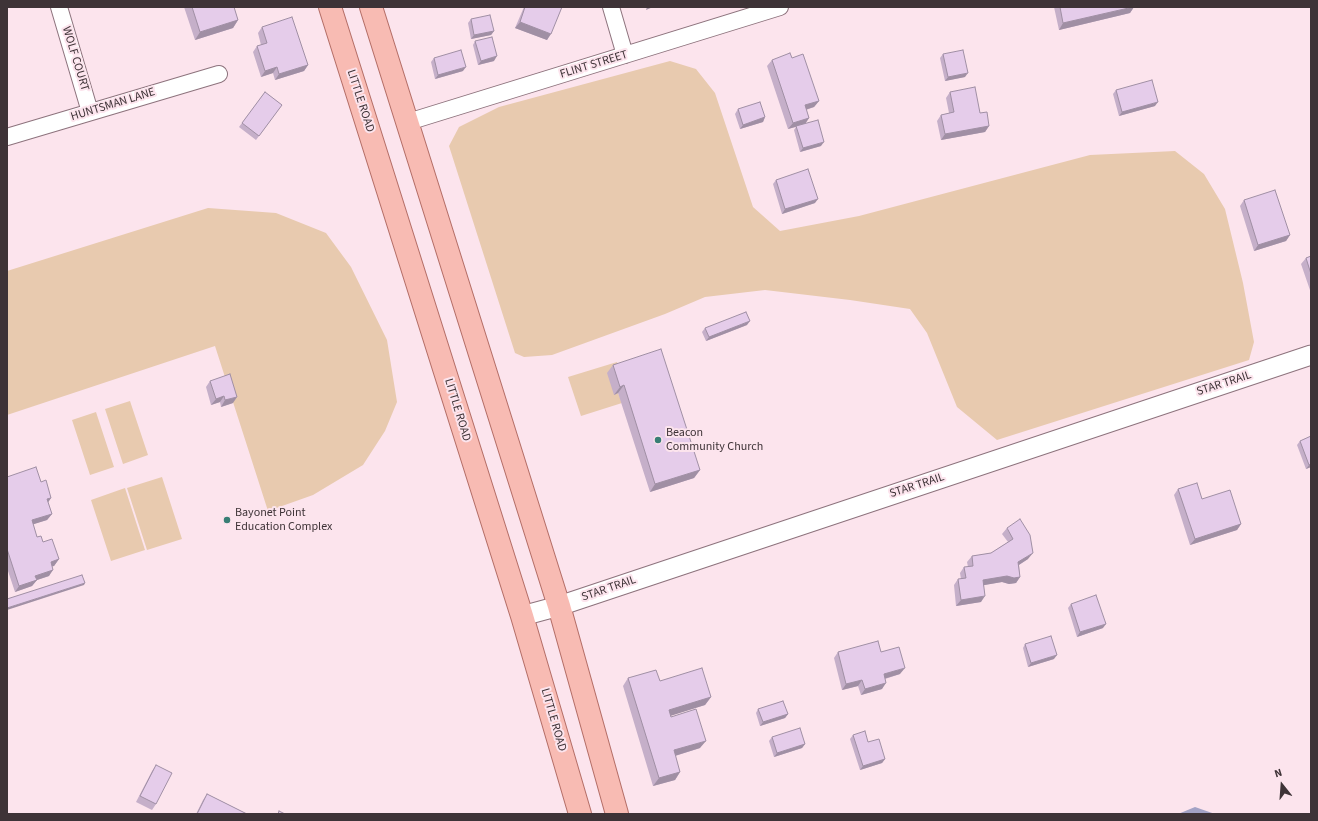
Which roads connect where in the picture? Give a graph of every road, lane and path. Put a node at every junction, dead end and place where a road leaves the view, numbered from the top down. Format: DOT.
graph roads {
  1 [pos="59,7"];
  2 [pos="330,7"];
  3 [pos="372,7"];
  4 [pos="610,7"];
  5 [pos="780,7"];
  6 [pos="625,55"];
  7 [pos="219,74"];
  8 [pos="90,112"];
  9 [pos="408,122"];
  10 [pos="7,138"];
  11 [pos="1311,355"];
  12 [pos="559,606"];
  13 [pos="522,616"];
  14 [pos="580,814"];
  15 [pos="617,814"];
  1 -- 8 [label="street, WOLF COURT"];
  2 -- 13 [label="main road, LITTLE ROAD"];
  3 -- 9 [label="main road"];
  4 -- 6 [label="street"];
  5 -- 6 [label="street, FLINT STREET"];
  6 -- 9 [label="street, FLINT STREET"];
  7 -- 8 [label="street, HUNTSMAN LANE"];
  8 -- 10 [label="street, HUNTSMAN LANE"];
  9 -- 12 [label="main road"];
  11 -- 12 [label="street, STAR TRAIL"];
  12 -- 13 [label="street, STAR TRAIL"];
  12 -- 15 [label="main road"];
  13 -- 14 [label="main road, LITTLE ROAD"];
}
